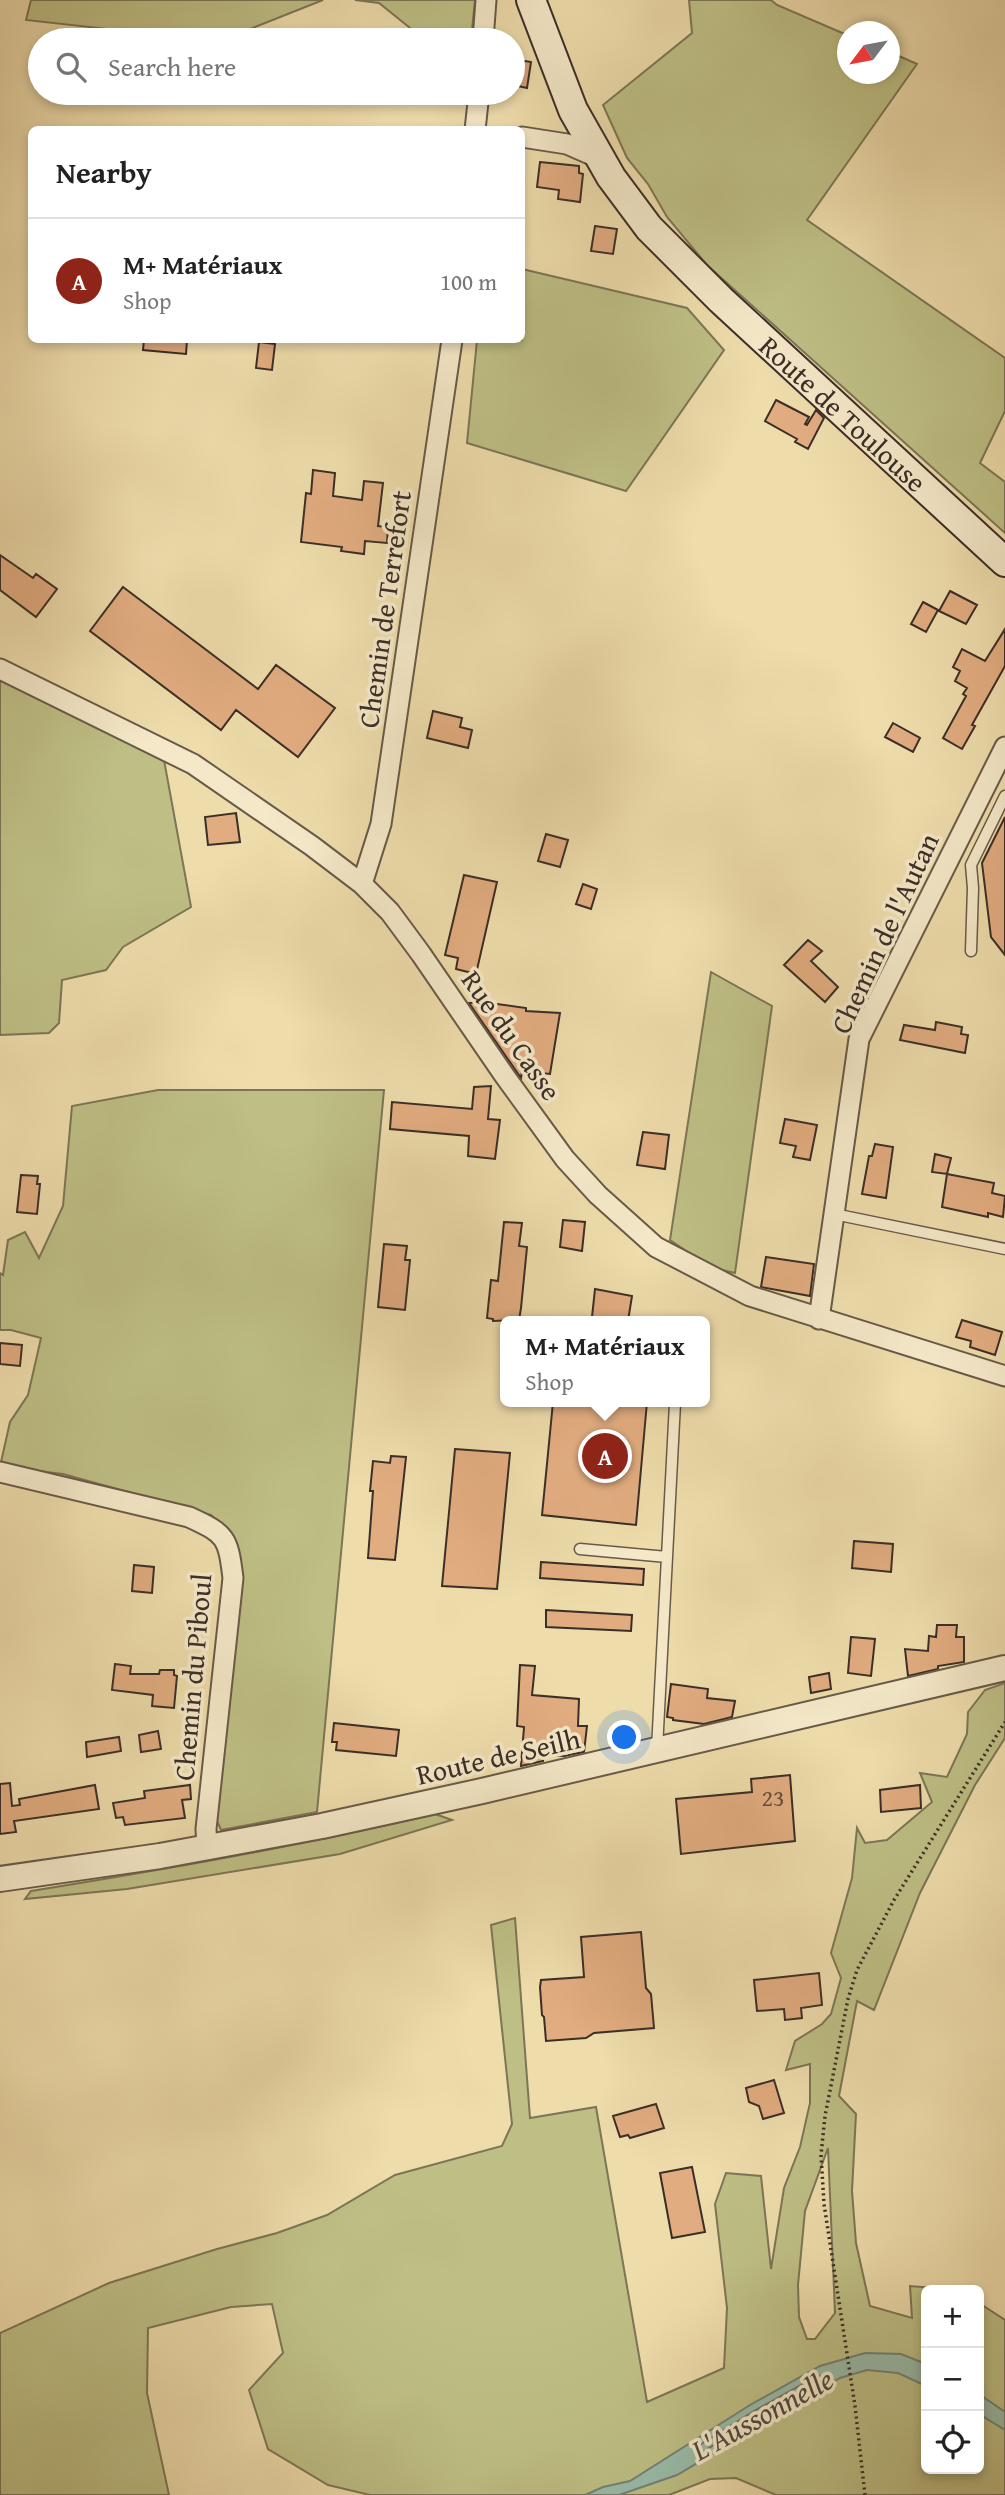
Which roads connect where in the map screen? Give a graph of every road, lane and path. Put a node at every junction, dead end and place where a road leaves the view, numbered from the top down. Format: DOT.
graph roads {
  1 [pos="486,0"];
  2 [pos="531,0"];
  3 [pos="546,0"];
  4 [pos="484,28"];
  5 [pos="478,105"];
  6 [pos="475,126"];
  7 [pos="525,137"];
  8 [pos="599,159"];
  9 [pos="684,263"];
  10 [pos="452,343"];
  11 [pos="1005,562"];
  12 [pos="0,669"];
  13 [pos="1005,747"];
  14 [pos="1005,796"];
  15 [pos="362,884"];
  16 [pos="971,951"];
  17 [pos="834,1214"];
  18 [pos="1005,1249"];
  19 [pos="819,1319"];
  20 [pos="1005,1376"];
  21 [pos="675,1407"];
  22 [pos="0,1472"];
  23 [pos="580,1549"];
  24 [pos="667,1557"];
  25 [pos="1005,1668"];
  26 [pos="1005,1722"];
  27 [pos="657,1750"];
  28 [pos="207,1847"];
  29 [pos="0,1879"];
  30 [pos="865,2495"];
  1 -- 4 [label="street"];
  2 -- 8 [label="main road, Route de Toulouse"];
  3 -- 9 [label="main road, Route de Toulouse"];
  5 -- 6 [label="street"];
  7 -- 8 [label="street"];
  8 -- 9 [label="main road, Route de Toulouse"];
  9 -- 11 [label="main road, Route de Toulouse"];
  10 -- 15 [label="street, Chemin de Terrefort"];
  12 -- 15 [label="street, Rue du Casse"];
  13 -- 17 [label="street, Chemin de l'Autan"];
  14 -- 16 [label="lane"];
  15 -- 19 [label="street, Rue du Casse"];
  17 -- 18 [label="lane"];
  17 -- 19 [label="street, Chemin de l'Autan"];
  19 -- 20 [label="street, Rue du Casse"];
  21 -- 24 [label="lane"];
  22 -- 28 [label="street, Chemin du Piboul"];
  23 -- 24 [label="lane"];
  24 -- 27 [label="lane"];
  25 -- 27 [label="street, Route de Seilh"];
  26 -- 30 [label="path"];
  27 -- 28 [label="street, Route de Seilh"];
  28 -- 29 [label="street, Route de Seilh"];
}
